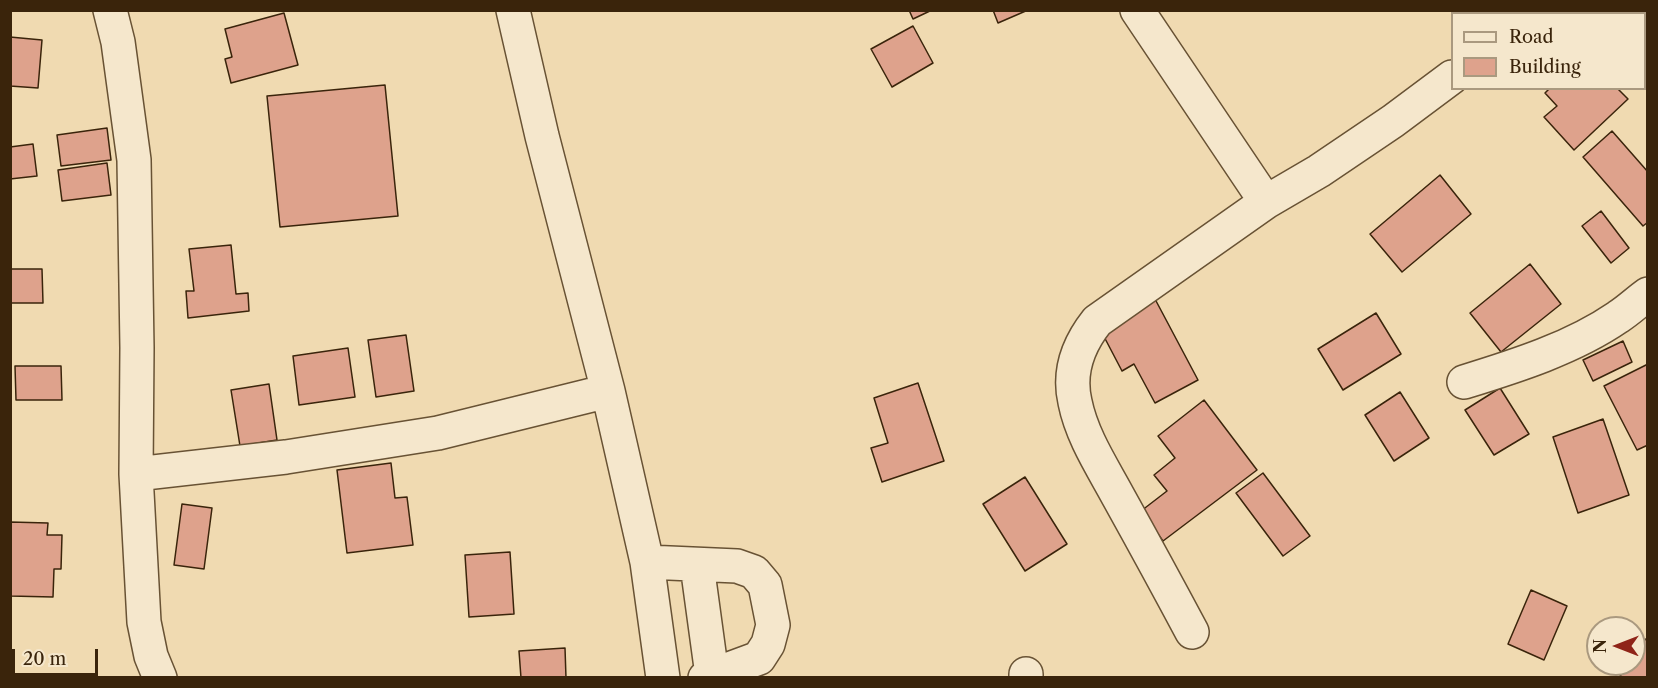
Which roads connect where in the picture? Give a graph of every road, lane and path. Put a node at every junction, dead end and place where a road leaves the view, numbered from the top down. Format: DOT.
graph roads {
  1 [pos="110,10"];
  2 [pos="513,10"];
  3 [pos="1137,10"];
  4 [pos="1451,78"];
  5 [pos="1266,202"];
  6 [pos="1647,294"];
  7 [pos="1464,382"];
  8 [pos="608,390"];
  9 [pos="136,474"];
  10 [pos="647,562"];
  11 [pos="697,566"];
  12 [pos="1192,632"];
  13 [pos="708,676"];
  14 [pos="160,678"];
  15 [pos="663,678"];
  1 -- 9 [label="street"];
  2 -- 8 [label="street"];
  3 -- 5 [label="street"];
  4 -- 5 [label="street"];
  5 -- 12 [label="street"];
  6 -- 7 [label="street"];
  8 -- 9 [label="street"];
  8 -- 10 [label="street"];
  9 -- 14 [label="street"];
  10 -- 11 [label="street"];
  10 -- 15 [label="street"];
  11 -- 13 [label="street"];
  11 -- 13 [label="street"];
}
